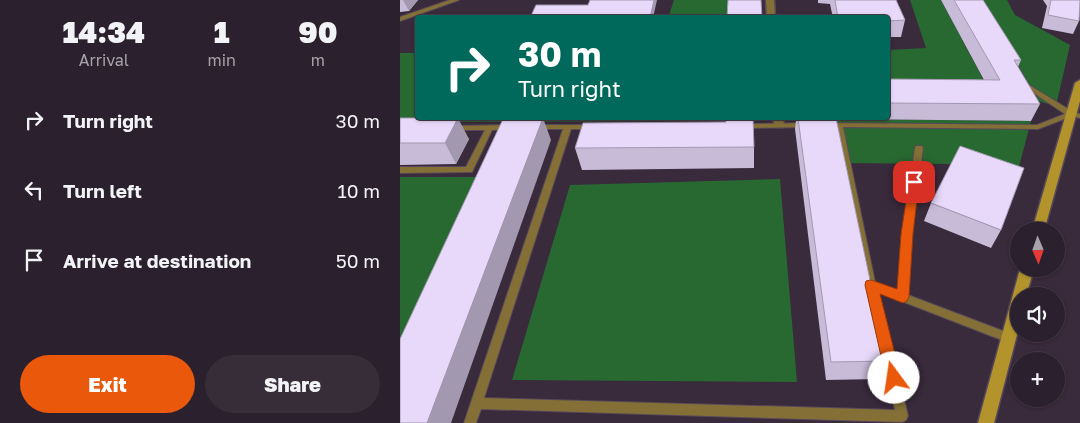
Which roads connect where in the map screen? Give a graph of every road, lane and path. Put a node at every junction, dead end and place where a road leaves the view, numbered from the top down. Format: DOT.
graph roads {
  1 [pos="456,0"];
  2 [pos="770,0"];
  3 [pos="772,15"];
  4 [pos="400,19"];
  5 [pos="1017,75"];
  6 [pos="1080,83"];
  7 [pos="1076,115"];
  8 [pos="778,121"];
  9 [pos="839,125"];
  10 [pos="597,126"];
  11 [pos="731,126"];
  12 [pos="490,127"];
  13 [pos="519,127"];
  14 [pos="529,127"];
  15 [pos="568,127"];
  16 [pos="440,128"];
  17 [pos="919,148"];
  18 [pos="400,170"];
  19 [pos="1041,222"];
  20 [pos="871,285"];
  21 [pos="903,297"];
  22 [pos="1010,330"];
  23 [pos="1008,337"];
  24 [pos="476,403"];
  25 [pos="904,419"];
  26 [pos="470,423"];
  27 [pos="986,423"];
  1 -- 4 [label="lane"];
  2 -- 3 [label="street"];
  5 -- 7 [label="lane"];
  6 -- 7 [label="street"];
  7 -- 9 [label="lane"];
  7 -- 19 [label="street"];
  8 -- 9 [label="lane"];
  8 -- 11 [label="lane"];
  9 -- 20 [label="lane"];
  10 -- 15 [label="lane"];
  12 -- 13 [label="lane"];
  12 -- 16 [label="lane"];
  12 -- 18 [label="lane"];
  14 -- 15 [label="lane"];
  15 -- 24 [label="lane"];
  17 -- 21 [label="lane"];
  20 -- 21 [label="lane"];
  20 -- 25 [label="lane"];
  21 -- 23 [label="lane"];
  22 -- 23 [label="street"];
  23 -- 27 [label="street"];
  24 -- 25 [label="lane"];
  24 -- 26 [label="lane"];
}
